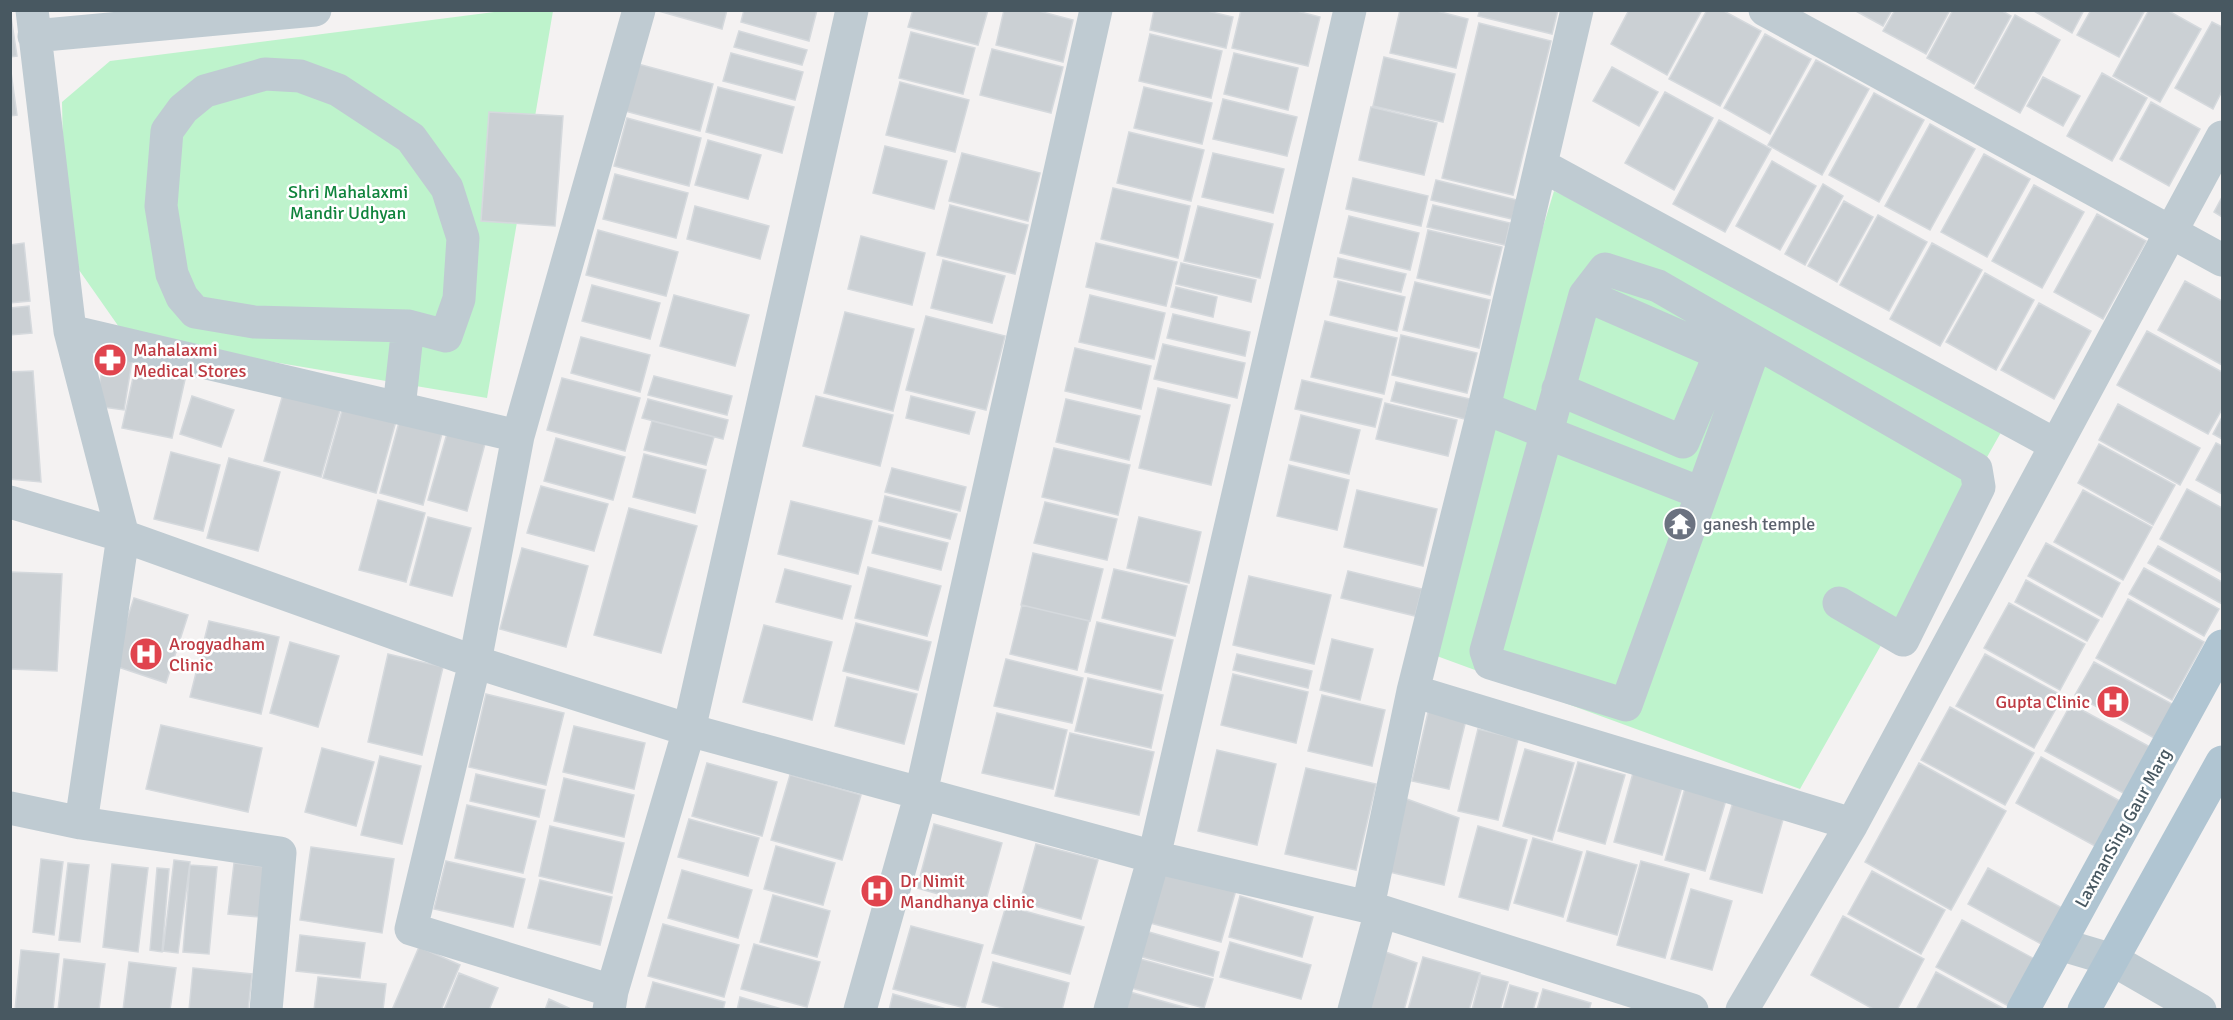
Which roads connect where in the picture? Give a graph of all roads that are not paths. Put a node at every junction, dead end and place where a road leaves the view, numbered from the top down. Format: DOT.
graph roads {
  1 [pos="315,10"];
  2 [pos="639,10"];
  3 [pos="852,10"];
  4 [pos="1096,10"];
  5 [pos="1350,10"];
  6 [pos="1576,10"];
  7 [pos="1765,10"];
  8 [pos="33,23"];
  9 [pos="2223,137"];
  10 [pos="1541,165"];
  11 [pos="2170,232"];
  12 [pos="2223,260"];
  13 [pos="1585,295"];
  14 [pos="408,326"];
  15 [pos="70,331"];
  16 [pos="1756,343"];
  17 [pos="1558,389"];
  18 [pos="399,408"];
  19 [pos="1484,408"];
  20 [pos="1547,431"];
  21 [pos="518,436"];
  22 [pos="2056,445"];
  23 [pos="1701,493"];
  24 [pos="10,502"];
  25 [pos="123,536"];
  26 [pos="1839,603"];
  27 [pos="2223,646"];
  28 [pos="475,662"];
  29 [pos="1413,691"];
  30 [pos="689,730"];
  31 [pos="2223,762"];
  32 [pos="921,793"];
  33 [pos="10,808"];
  34 [pos="81,823"];
  35 [pos="1852,824"];
  36 [pos="1154,857"];
  37 [pos="1374,909"];
  38 [pos="2060,944"];
  39 [pos="2113,960"];
  40 [pos="611,1000"];
  41 [pos="266,1010"];
  42 [pos="860,1010"];
  43 [pos="1110,1010"];
  44 [pos="1354,1010"];
  45 [pos="1692,1010"];
  46 [pos="1742,1010"];
  47 [pos="2023,1010"];
  48 [pos="2084,1010"];
  49 [pos="2200,1010"];
  1 -- 8 [label="street"];
  2 -- 21 [label="street"];
  3 -- 30 [label="street"];
  4 -- 32 [label="street"];
  5 -- 36 [label="street"];
  6 -- 10 [label="street"];
  7 -- 11 [label="street"];
  8 -- 15 [label="street"];
  9 -- 11 [label="street"];
  10 -- 19 [label="street"];
  10 -- 22 [label="street"];
  11 -- 12 [label="street"];
  11 -- 22 [label="street"];
  13 -- 16 [label="street"];
  13 -- 17 [label="street"];
  13 -- 17 [label="street"];
  14 -- 14 [label="street"];
  14 -- 18 [label="street"];
  15 -- 18 [label="street"];
  15 -- 25 [label="street"];
  16 -- 23 [label="street"];
  16 -- 26 [label="street"];
  17 -- 20 [label="street"];
  18 -- 21 [label="street"];
  19 -- 20 [label="street"];
  19 -- 29 [label="street"];
  20 -- 23 [label="street"];
  20 -- 23 [label="street"];
  21 -- 28 [label="street"];
  22 -- 35 [label="street"];
  24 -- 25 [label="street"];
  25 -- 28 [label="street"];
  25 -- 34 [label="street"];
  27 -- 38 [label="main road, LaxmanSing Gaur Marg"];
  28 -- 30 [label="street"];
  28 -- 40 [label="street"];
  29 -- 35 [label="street"];
  29 -- 37 [label="street"];
  30 -- 32 [label="street"];
  30 -- 40 [label="street"];
  31 -- 39 [label="main road"];
  32 -- 36 [label="street"];
  32 -- 42 [label="street"];
  33 -- 34 [label="street"];
  34 -- 41 [label="street"];
  35 -- 46 [label="street"];
  36 -- 37 [label="street"];
  36 -- 43 [label="street"];
  37 -- 44 [label="street"];
  37 -- 45 [label="street"];
  38 -- 39 [label="street"];
  38 -- 47 [label="main road, LaxmanSing Gaur Marg"];
  39 -- 48 [label="main road"];
  39 -- 49 [label="street"];
}
